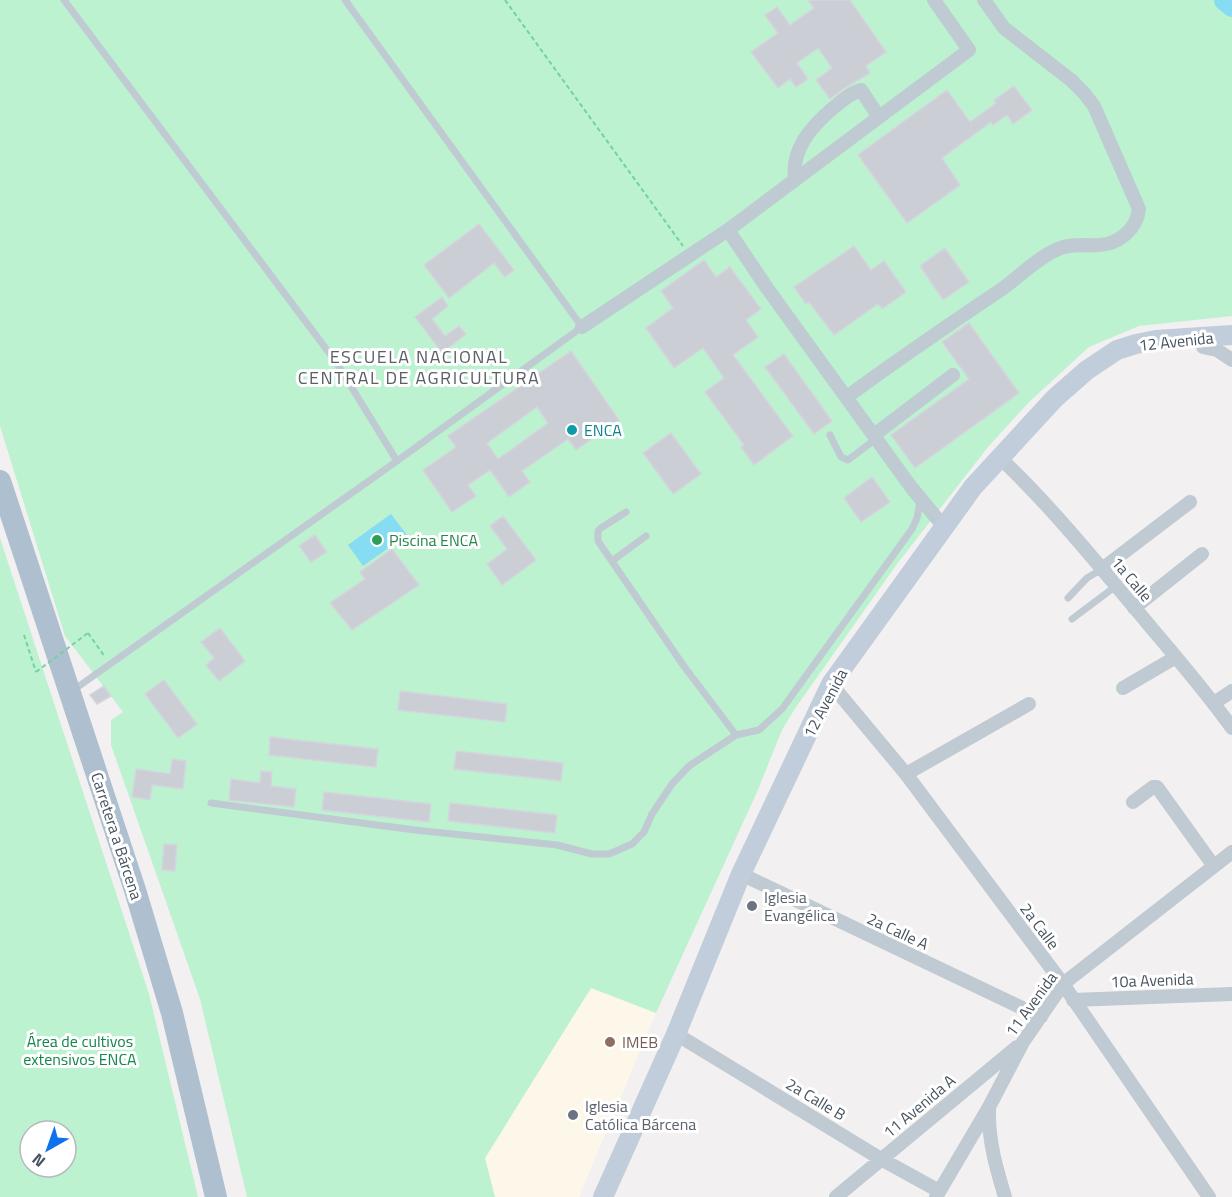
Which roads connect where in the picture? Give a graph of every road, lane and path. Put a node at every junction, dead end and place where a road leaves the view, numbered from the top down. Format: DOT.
graph roads {
  1 [pos="64,0"];
  2 [pos="345,0"];
  3 [pos="505,0"];
  4 [pos="934,0"];
  5 [pos="984,0"];
  6 [pos="879,117"];
  7 [pos="795,180"];
  8 [pos="728,230"];
  9 [pos="690,255"];
  10 [pos="582,327"];
  11 [pos="1232,335"];
  12 [pos="1202,337"];
  13 [pos="1232,360"];
  14 [pos="953,375"];
  15 [pos="848,397"];
  16 [pos="830,435"];
  17 [pos="876,437"];
  18 [pos="999,458"];
  19 [pos="398,461"];
  20 [pos="0,480"];
  21 [pos="920,499"];
  22 [pos="1190,502"];
  23 [pos="626,512"];
  24 [pos="944,527"];
  25 [pos="646,536"];
  26 [pos="1202,554"];
  27 [pos="612,561"];
  28 [pos="1102,568"];
  29 [pos="1116,586"];
  30 [pos="1068,598"];
  31 [pos="1134,608"];
  32 [pos="1072,619"];
  33 [pos="24,635"];
  34 [pos="1176,657"];
  35 [pos="110,665"];
  36 [pos="831,684"];
  37 [pos="1123,688"];
  38 [pos="1232,691"];
  39 [pos="70,693"];
  40 [pos="1214,703"];
  41 [pos="1029,704"];
  42 [pos="1232,728"];
  43 [pos="736,735"];
  44 [pos="906,774"];
  45 [pos="1132,802"];
  46 [pos="211,803"];
  47 [pos="1232,852"];
  48 [pos="1214,865"];
  49 [pos="741,874"];
  50 [pos="1063,984"];
  51 [pos="1232,994"];
  52 [pos="1073,1000"];
  53 [pos="1041,1017"];
  54 [pos="676,1034"];
  55 [pos="1023,1042"];
  56 [pos="988,1107"];
  57 [pos="881,1159"];
  58 [pos="937,1194"];
  59 [pos="216,1197"];
  60 [pos="603,1197"];
  61 [pos="836,1197"];
  62 [pos="1005,1197"];
  63 [pos="1209,1197"];
  1 -- 19 [label="lane"];
  2 -- 10 [label="lane"];
  3 -- 9 [label="path"];
  4 -- 6 [label="street"];
  5 -- 15 [label="street"];
  6 -- 7 [label="street"];
  6 -- 7 [label="street"];
  7 -- 8 [label="street"];
  8 -- 9 [label="street"];
  8 -- 15 [label="street"];
  9 -- 10 [label="street"];
  10 -- 19 [label="lane"];
  11 -- 12 [label="main road, 12 Avenida"];
  12 -- 13 [label="street"];
  12 -- 18 [label="main road, 12 Avenida"];
  14 -- 17 [label="street"];
  15 -- 17 [label="street"];
  16 -- 17 [label="lane"];
  17 -- 21 [label="street"];
  18 -- 24 [label="main road, 12 Avenida"];
  18 -- 28 [label="street, 1a Calle"];
  19 -- 35 [label="lane"];
  20 -- 39 [label="main road, Carretera a Bárcena"];
  21 -- 24 [label="street"];
  21 -- 43 [label="lane"];
  22 -- 28 [label="street"];
  23 -- 27 [label="lane"];
  24 -- 36 [label="main road, 12 Avenida"];
  25 -- 27 [label="lane"];
  26 -- 31 [label="street"];
  27 -- 43 [label="lane"];
  28 -- 29 [label="street, 1a Calle"];
  28 -- 30 [label="lane"];
  29 -- 31 [label="street, 1a Calle"];
  29 -- 32 [label="lane"];
  31 -- 34 [label="street, 1a Calle"];
  33 -- 35 [label="path, bridge"];
  34 -- 37 [label="street"];
  34 -- 40 [label="street, 1a Calle"];
  35 -- 39 [label="lane"];
  36 -- 44 [label="street, 2a Calle"];
  36 -- 49 [label="main road, 12 Avenida"];
  38 -- 40 [label="street"];
  39 -- 59 [label="main road, Carretera a Bárcena"];
  40 -- 42 [label="street, 1a Calle"];
  41 -- 44 [label="street"];
  43 -- 46 [label="lane"];
  44 -- 50 [label="street, 2a Calle"];
  45 -- 48 [label="street"];
  47 -- 48 [label="street, 11 Avenida"];
  48 -- 50 [label="street, 11 Avenida"];
  49 -- 53 [label="street, 2a Calle A"];
  49 -- 54 [label="main road, 12 Avenida"];
  50 -- 52 [label="street, 2a Calle"];
  50 -- 53 [label="street, 11 Avenida"];
  51 -- 52 [label="street, 10a Avenida"];
  52 -- 63 [label="street, 2a Calle"];
  53 -- 55 [label="street, 11 Avenida"];
  54 -- 57 [label="street, 2a Calle B"];
  54 -- 60 [label="main road, 12 Avenida"];
  55 -- 56 [label="street, 11 Avenida"];
  55 -- 57 [label="street, 11 Avenida A"];
  56 -- 58 [label="street, 11 Avenida"];
  56 -- 62 [label="street"];
  57 -- 58 [label="street, 2a Calle B"];
  57 -- 61 [label="street, 11 Avenida A"];
}
